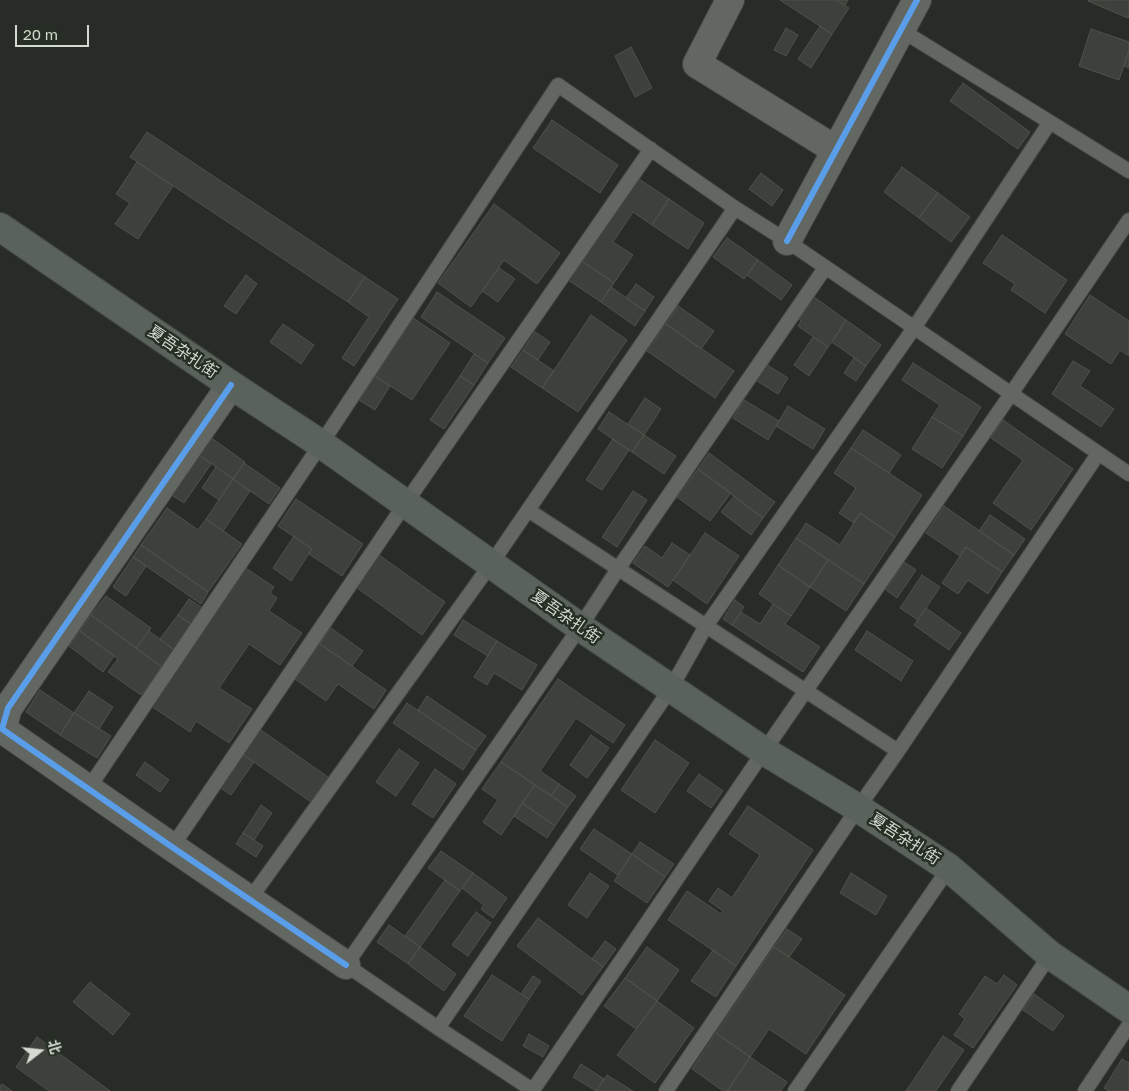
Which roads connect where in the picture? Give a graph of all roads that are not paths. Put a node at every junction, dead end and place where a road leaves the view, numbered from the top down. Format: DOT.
graph roads {
  1 [pos="730,0"];
  2 [pos="917,0"];
  3 [pos="901,30"];
  4 [pos="1050,122"];
  5 [pos="651,149"];
  6 [pos="836,150"];
  7 [pos="1129,171"];
  8 [pos="735,208"];
  9 [pos="1129,220"];
  10 [pos="0,227"];
  11 [pos="787,241"];
  12 [pos="826,268"];
  13 [pos="914,328"];
  14 [pos="231,385"];
  15 [pos="1011,394"];
  16 [pos="321,444"];
  17 [pos="1098,454"];
  18 [pos="1129,474"];
  19 [pos="405,504"];
  20 [pos="528,510"];
  21 [pos="491,564"];
  22 [pos="618,569"];
  23 [pos="706,626"];
  24 [pos="580,627"];
  25 [pos="671,688"];
  26 [pos="806,691"];
  27 [pos="764,751"];
  28 [pos="898,751"];
  29 [pos="88,789"];
  30 [pos="858,808"];
  31 [pos="172,847"];
  32 [pos="949,868"];
  33 [pos="250,899"];
  34 [pos="1050,955"];
  35 [pos="346,965"];
  36 [pos="1129,1010"];
  37 [pos="1129,1025"];
  38 [pos="438,1028"];
  39 [pos="534,1091"];
  40 [pos="666,1091"];
  41 [pos="795,1091"];
  42 [pos="958,1091"];
  43 [pos="1085,1091"];
  1 -- 6 [label="street"];
  2 -- 3 [label="street"];
  3 -- 4 [label="lane"];
  3 -- 6 [label="street"];
  4 -- 7 [label="lane"];
  4 -- 13 [label="lane"];
  5 -- 8 [label="lane"];
  5 -- 16 [label="lane"];
  5 -- 19 [label="lane"];
  6 -- 11 [label="street"];
  8 -- 11 [label="lane"];
  8 -- 20 [label="lane"];
  9 -- 15 [label="lane"];
  10 -- 14 [label="main road, 夏吾杂扎街"];
  11 -- 12 [label="lane"];
  12 -- 13 [label="lane"];
  12 -- 22 [label="lane"];
  13 -- 15 [label="lane"];
  13 -- 23 [label="lane"];
  14 -- 16 [label="main road, 夏吾杂扎街"];
  14 -- 29 [label="street"];
  15 -- 17 [label="lane"];
  15 -- 26 [label="lane"];
  16 -- 19 [label="main road, 夏吾杂扎街"];
  16 -- 29 [label="lane"];
  17 -- 18 [label="lane"];
  17 -- 28 [label="lane"];
  19 -- 21 [label="main road, 夏吾杂扎街"];
  19 -- 31 [label="lane"];
  20 -- 21 [label="lane"];
  20 -- 22 [label="lane"];
  21 -- 24 [label="main road, 夏吾杂扎街"];
  21 -- 33 [label="lane"];
  22 -- 23 [label="lane"];
  22 -- 24 [label="lane"];
  23 -- 25 [label="lane"];
  23 -- 26 [label="lane"];
  24 -- 25 [label="main road, 夏吾杂扎街"];
  24 -- 35 [label="lane"];
  25 -- 27 [label="main road, 夏吾杂扎街"];
  25 -- 38 [label="lane"];
  26 -- 27 [label="lane"];
  26 -- 28 [label="lane"];
  27 -- 30 [label="main road, 夏吾杂扎街"];
  27 -- 39 [label="lane"];
  28 -- 30 [label="lane"];
  29 -- 31 [label="street"];
  30 -- 32 [label="main road, 夏吾杂扎街"];
  30 -- 40 [label="lane"];
  31 -- 33 [label="street"];
  32 -- 34 [label="main road, 夏吾杂扎街"];
  32 -- 41 [label="lane"];
  33 -- 35 [label="street"];
  34 -- 36 [label="main road, 夏吾杂扎街"];
  34 -- 42 [label="lane"];
  35 -- 38 [label="lane"];
  37 -- 43 [label="lane"];
  38 -- 39 [label="lane"];
}
